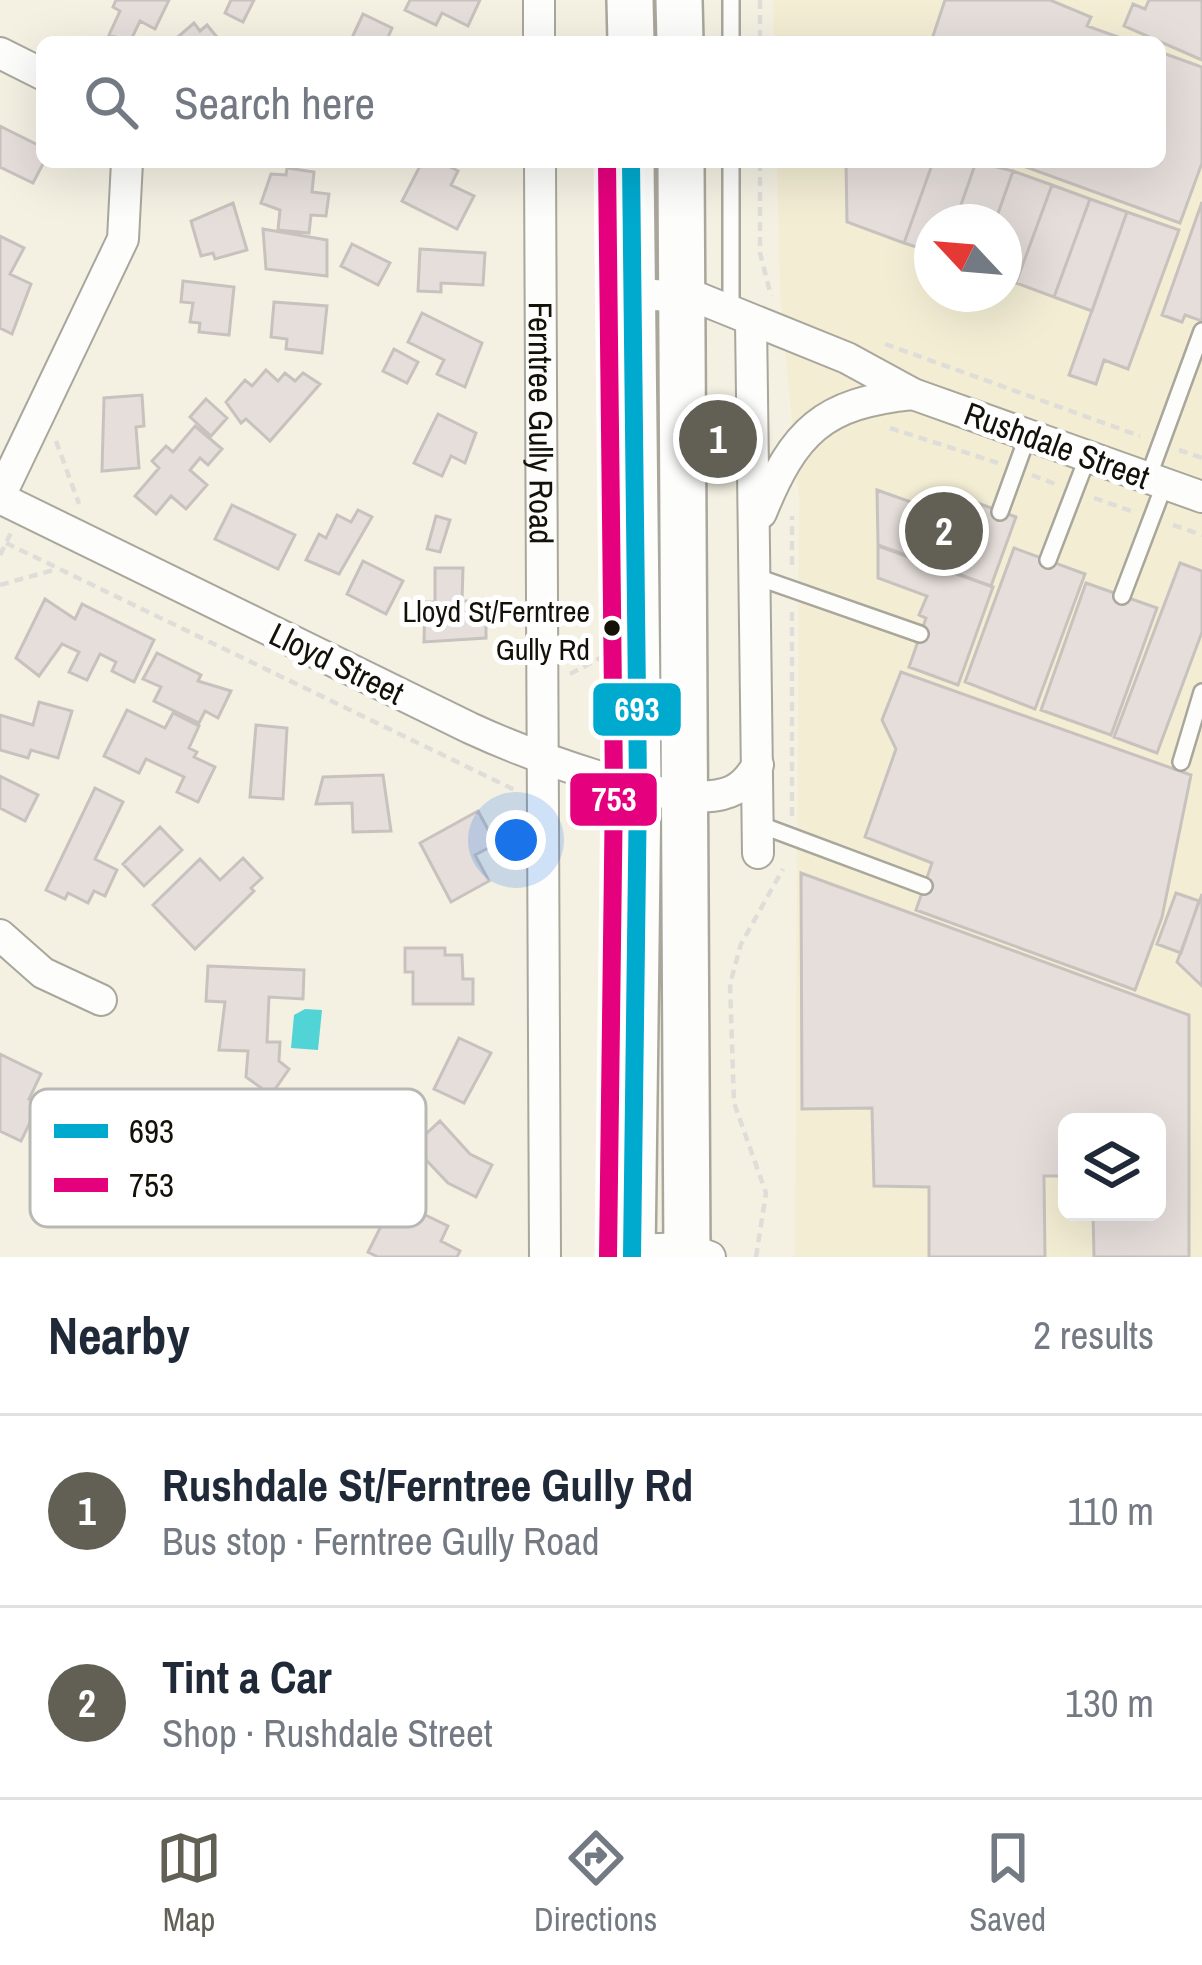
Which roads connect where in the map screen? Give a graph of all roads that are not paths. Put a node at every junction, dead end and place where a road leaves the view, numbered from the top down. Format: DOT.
graph roads {
  1 [pos="539,0"];
  2 [pos="630,0"];
  3 [pos="680,0"];
  4 [pos="730,0"];
  5 [pos="539,36"];
  6 [pos="631,36"];
  7 [pos="680,36"];
  8 [pos="731,36"];
  9 [pos="0,53"];
  10 [pos="36,71"];
  11 [pos="127,168"];
  12 [pos="540,168"];
  13 [pos="631,168"];
  14 [pos="681,168"];
  15 [pos="731,168"];
  16 [pos="632,295"];
  17 [pos="682,296"];
  18 [pos="741,316"];
  19 [pos="1202,331"];
  20 [pos="1198,352"];
  21 [pos="913,394"];
  22 [pos="1028,435"];
  23 [pos="1088,456"];
  24 [pos="1156,481"];
  25 [pos="0,497"];
  26 [pos="1202,497"];
  27 [pos="1000,512"];
  28 [pos="758,523"];
  29 [pos="1048,560"];
  30 [pos="757,577"];
  31 [pos="1122,596"];
  32 [pos="920,634"];
  33 [pos="1202,692"];
  34 [pos="543,757"];
  35 [pos="1180,762"];
  36 [pos="758,765"];
  37 [pos="638,786"];
  38 [pos="686,797"];
  39 [pos="758,838"];
  40 [pos="924,886"];
  41 [pos="0,935"];
  42 [pos="101,1000"];
  43 [pos="632,1253"];
  44 [pos="695,1254"];
  45 [pos="545,1257"];
  1 -- 5 [label="street"];
  2 -- 6 [label="main road"];
  3 -- 7 [label="main road"];
  4 -- 8 [label="lane"];
  9 -- 10 [label="street"];
  11 -- 25 [label="street"];
  12 -- 34 [label="street, Ferntree Gully Road"];
  13 -- 16 [label="main road"];
  14 -- 17 [label="main road"];
  15 -- 18 [label="lane"];
  16 -- 17 [label="street, Rushdale Street"];
  16 -- 37 [label="main road"];
  17 -- 18 [label="street, Rushdale Street"];
  17 -- 38 [label="main road"];
  18 -- 21 [label="street, Rushdale Street"];
  18 -- 28 [label="street"];
  19 -- 20 [label="lane"];
  20 -- 24 [label="lane"];
  21 -- 22 [label="street, Rushdale Street"];
  21 -- 28 [label="street, Rushdale Street"];
  22 -- 23 [label="street, Rushdale Street"];
  22 -- 27 [label="lane"];
  23 -- 24 [label="street, Rushdale Street"];
  23 -- 29 [label="lane"];
  24 -- 26 [label="street, Rushdale Street"];
  24 -- 31 [label="lane"];
  25 -- 34 [label="street, Lloyd Street"];
  28 -- 30 [label="street"];
  30 -- 32 [label="lane"];
  30 -- 36 [label="street"];
  33 -- 35 [label="lane"];
  34 -- 37 [label="street, Lloyd Street"];
  34 -- 45 [label="street, Ferntree Gully Road"];
  36 -- 38 [label="street"];
  36 -- 39 [label="street"];
  37 -- 38 [label="street, Lloyd Street"];
  37 -- 43 [label="main road"];
  38 -- 44 [label="main road"];
  39 -- 40 [label="lane"];
  41 -- 42 [label="street"];
  43 -- 44 [label="street"];
}
